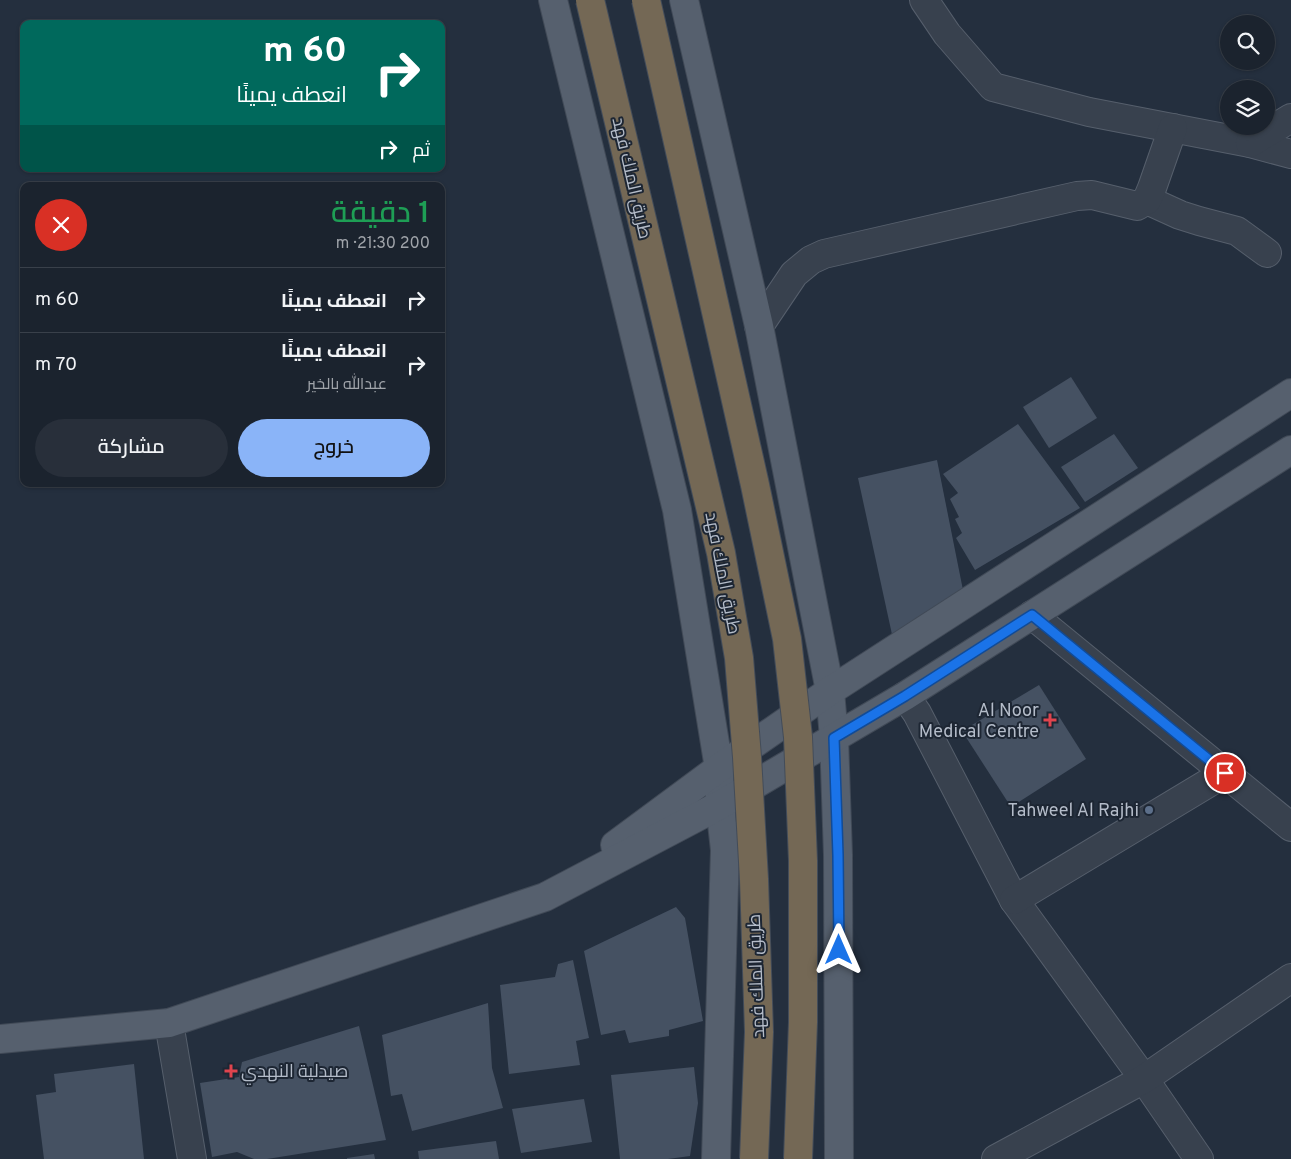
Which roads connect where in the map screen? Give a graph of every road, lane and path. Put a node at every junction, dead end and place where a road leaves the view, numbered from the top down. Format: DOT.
graph roads {
  1 [pos="553,0"];
  2 [pos="590,0"];
  3 [pos="646,0"];
  4 [pos="684,0"];
  5 [pos="924,0"];
  6 [pos="1291,118"];
  7 [pos="1173,128"];
  8 [pos="1250,144"];
  9 [pos="1291,154"];
  10 [pos="1147,200"];
  11 [pos="1267,252"];
  12 [pos="759,326"];
  13 [pos="1291,393"];
  14 [pos="1291,450"];
  15 [pos="1032,615"];
  16 [pos="830,691"];
  17 [pos="905,696"];
  18 [pos="834,738"];
  19 [pos="719,768"];
  20 [pos="1225,773"];
  21 [pos="720,805"];
  22 [pos="1291,827"];
  23 [pos="545,897"];
  24 [pos="1014,900"];
  25 [pos="1291,978"];
  26 [pos="169,1023"];
  27 [pos="0,1039"];
  28 [pos="1144,1079"];
  29 [pos="192,1159"];
  30 [pos="716,1159"];
  31 [pos="754,1159"];
  32 [pos="798,1159"];
  33 [pos="839,1159"];
  34 [pos="996,1159"];
  35 [pos="1199,1159"];
  1 -- 19 [label="main road"];
  2 -- 31 [label="highway, طريق الملك فهد, bridge"];
  3 -- 32 [label="highway, bridge"];
  4 -- 12 [label="main road"];
  5 -- 7 [label="street"];
  6 -- 8 [label="street"];
  7 -- 8 [label="street"];
  7 -- 10 [label="street"];
  8 -- 9 [label="street"];
  10 -- 11 [label="street"];
  10 -- 12 [label="street"];
  12 -- 16 [label="main road"];
  13 -- 16 [label="main road"];
  14 -- 15 [label="main road"];
  15 -- 17 [label="main road"];
  15 -- 20 [label="street"];
  16 -- 18 [label="main road"];
  16 -- 19 [label="main road"];
  17 -- 18 [label="main road"];
  17 -- 24 [label="street"];
  18 -- 21 [label="main road"];
  18 -- 33 [label="main road"];
  19 -- 21 [label="main road"];
  19 -- 23 [label="main road"];
  20 -- 22 [label="street"];
  20 -- 24 [label="street"];
  21 -- 23 [label="main road"];
  21 -- 30 [label="main road"];
  23 -- 26 [label="main road"];
  24 -- 28 [label="street"];
  25 -- 28 [label="street"];
  26 -- 27 [label="main road"];
  26 -- 29 [label="street"];
  28 -- 34 [label="street"];
  28 -- 35 [label="street"];
}
